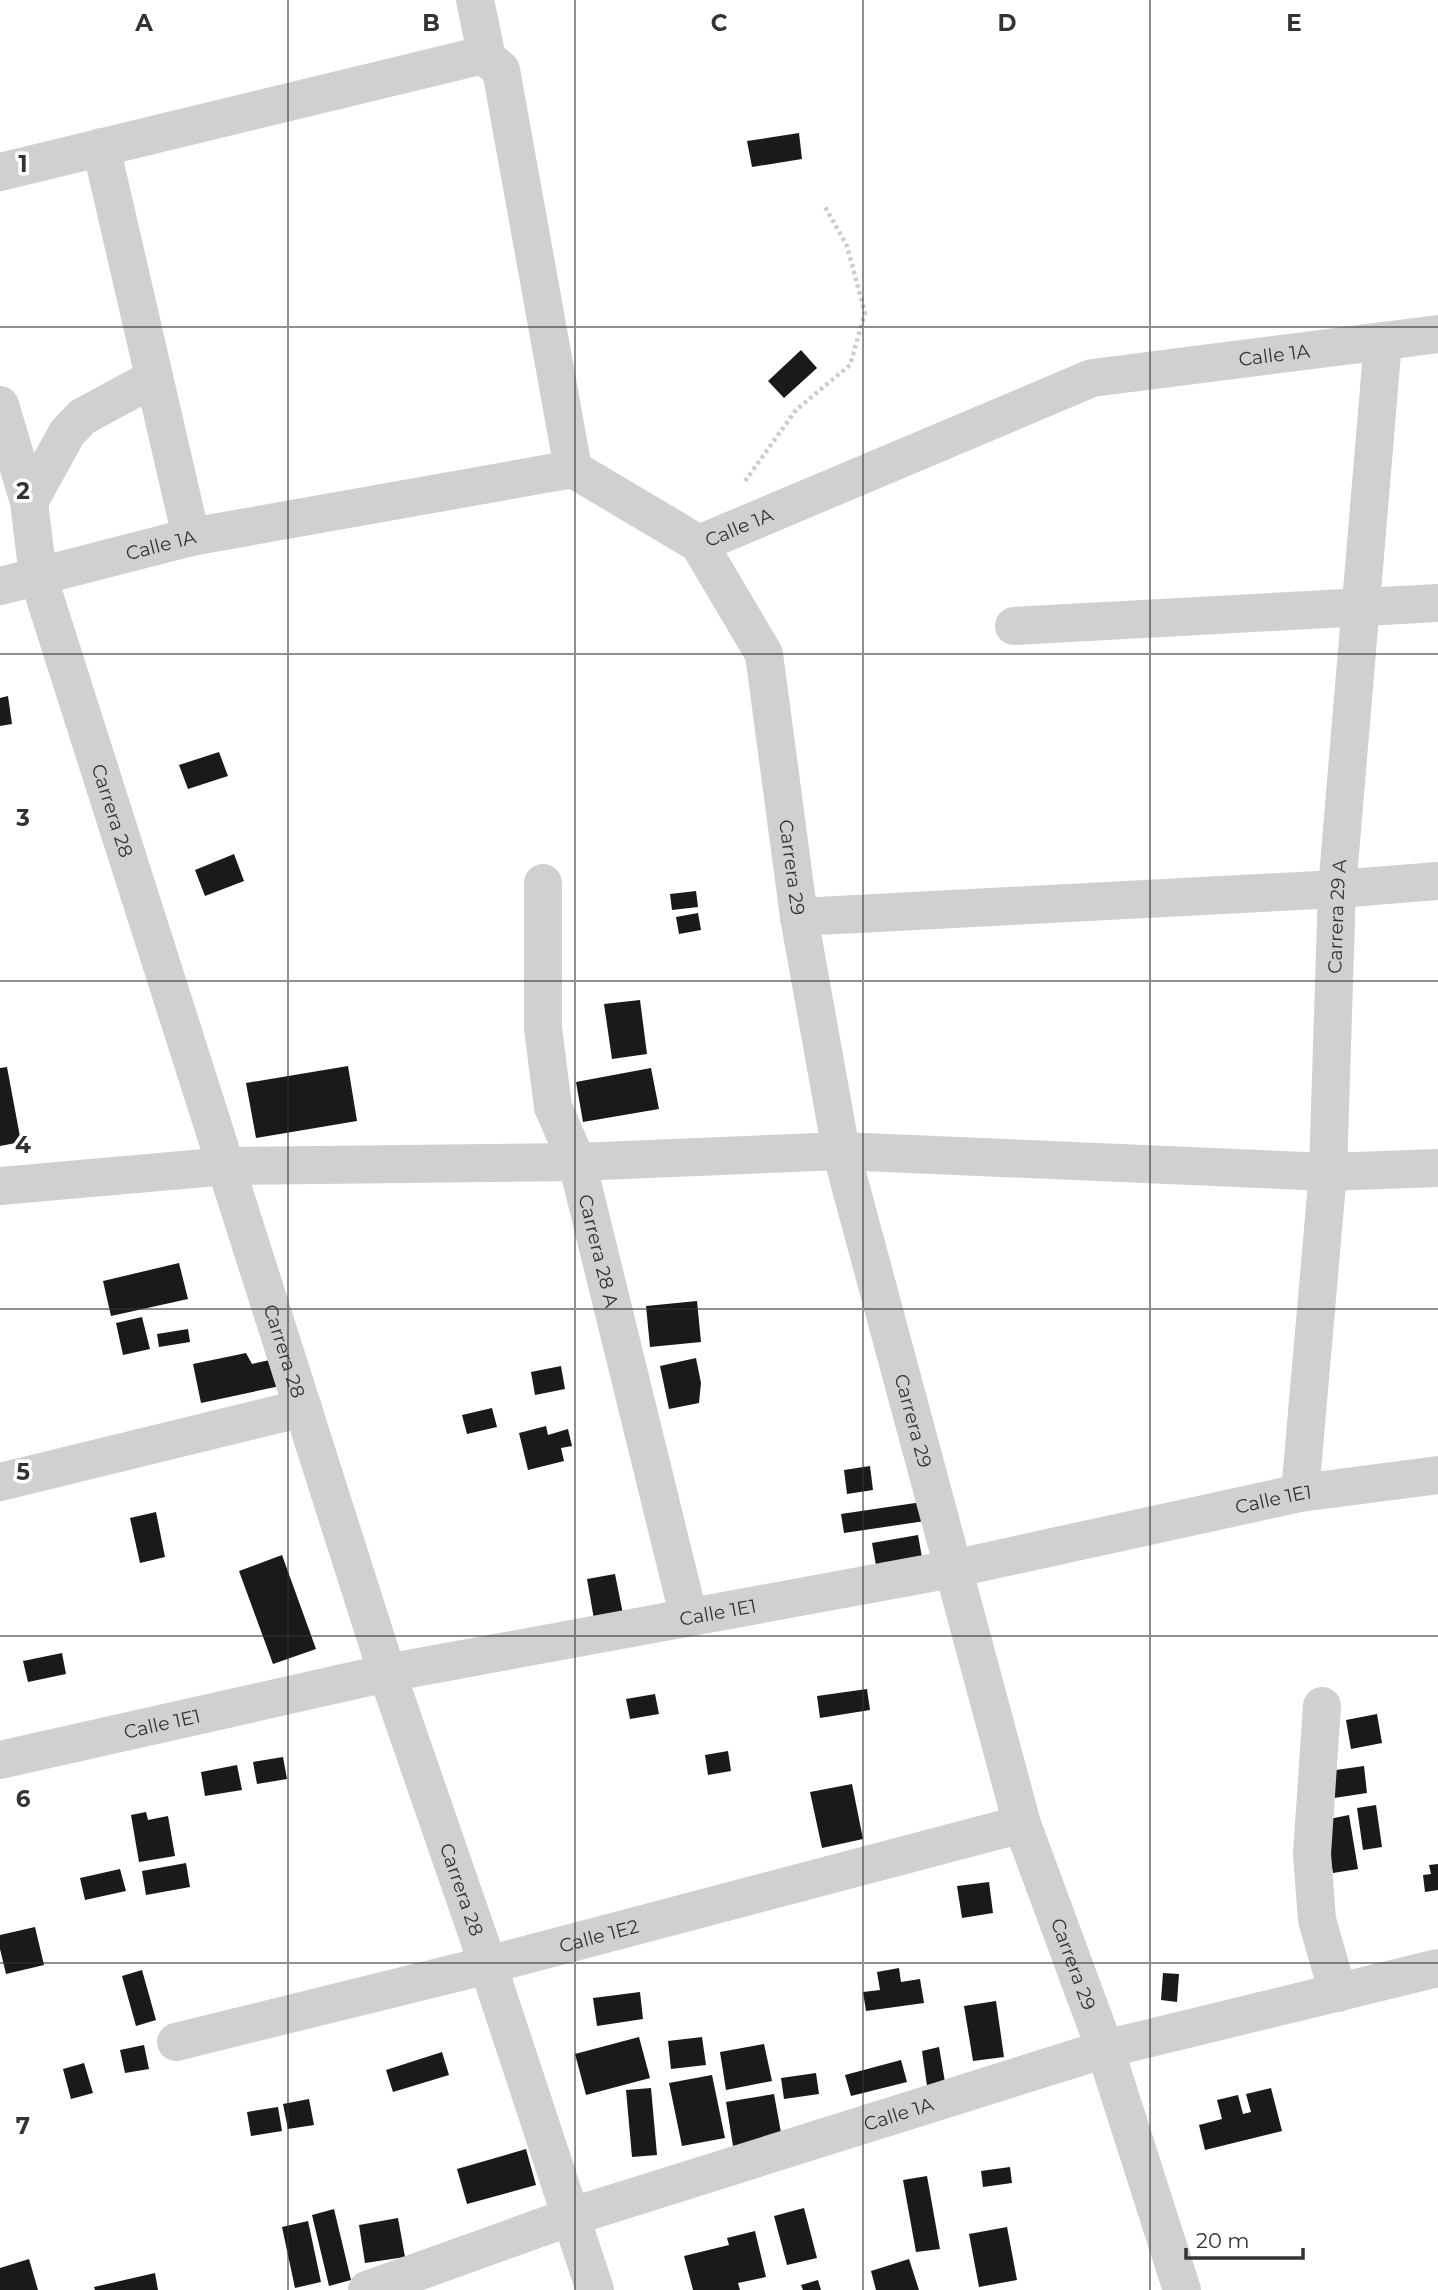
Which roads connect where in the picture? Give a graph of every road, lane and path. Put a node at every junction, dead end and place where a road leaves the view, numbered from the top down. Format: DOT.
graph roads {
  1 [pos="475,0"];
  2 [pos="487,58"];
  3 [pos="102,147"];
  4 [pos="0,172"];
  5 [pos="825,207"];
  6 [pos="1438,334"];
  7 [pos="1383,341"];
  8 [pos="154,378"];
  9 [pos="0,405"];
  10 [pos="573,468"];
  11 [pos="740,488"];
  12 [pos="29,502"];
  13 [pos="191,537"];
  14 [pos="699,544"];
  15 [pos="38,576"];
  16 [pos="0,586"];
  17 [pos="1438,603"];
  18 [pos="1360,608"];
  19 [pos="1014,626"];
  20 [pos="1438,881"];
  21 [pos="543,883"];
  22 [pos="1337,889"];
  23 [pos="799,917"];
  24 [pos="841,1151"];
  25 [pos="577,1161"];
  26 [pos="227,1166"];
  27 [pos="1438,1168"];
  28 [pos="1328,1172"];
  29 [pos="0,1186"];
  30 [pos="303,1408"];
  31 [pos="1438,1475"];
  32 [pos="0,1482"];
  33 [pos="1300,1493"];
  34 [pos="952,1569"];
  35 [pos="689,1618"];
  36 [pos="387,1673"];
  37 [pos="1322,1706"];
  38 [pos="0,1760"];
  39 [pos="1022,1824"];
  40 [pos="488,1965"];
  41 [pos="1438,1968"];
  42 [pos="1338,1993"];
  43 [pos="176,2042"];
  44 [pos="1105,2049"];
  45 [pos="570,2217"];
  46 [pos="367,2290"];
  47 [pos="595,2290"];
  48 [pos="1182,2290"];
  1 -- 2 [label="street"];
  2 -- 3 [label="street"];
  2 -- 10 [label="street"];
  3 -- 4 [label="street"];
  3 -- 8 [label="street"];
  5 -- 11 [label="path"];
  6 -- 7 [label="street, Calle 1A"];
  7 -- 14 [label="street, Calle 1A"];
  7 -- 18 [label="street, Carrera 29 A"];
  8 -- 12 [label="street"];
  8 -- 13 [label="street"];
  9 -- 12 [label="street, Carrera 28"];
  10 -- 13 [label="street, Calle 1A"];
  10 -- 14 [label="street, Calle 1A"];
  12 -- 15 [label="street, Carrera 28"];
  13 -- 15 [label="street, Calle 1A"];
  14 -- 23 [label="street, Carrera 29"];
  15 -- 16 [label="street, Calle 1A"];
  15 -- 26 [label="street, Carrera 28"];
  17 -- 18 [label="street"];
  18 -- 19 [label="street"];
  18 -- 22 [label="street, Carrera 29 A"];
  20 -- 22 [label="street"];
  21 -- 25 [label="street, Carrera 28 A"];
  22 -- 23 [label="street"];
  22 -- 28 [label="street, Carrera 29 A"];
  23 -- 24 [label="street, Carrera 29"];
  24 -- 25 [label="street"];
  24 -- 28 [label="street"];
  24 -- 34 [label="street, Carrera 29"];
  25 -- 26 [label="street"];
  25 -- 35 [label="street, Carrera 28 A"];
  26 -- 29 [label="street"];
  26 -- 30 [label="street, Carrera 28"];
  27 -- 28 [label="street"];
  28 -- 33 [label="street, Carrera 29 A"];
  30 -- 32 [label="street"];
  30 -- 36 [label="street, Carrera 28"];
  31 -- 33 [label="street, Calle 1E1"];
  33 -- 34 [label="street, Calle 1E1"];
  34 -- 35 [label="street, Calle 1E1"];
  34 -- 39 [label="street, Carrera 29"];
  35 -- 36 [label="street, Calle 1E1"];
  36 -- 38 [label="street, Calle 1E1"];
  36 -- 40 [label="street, Carrera 28"];
  37 -- 42 [label="street"];
  39 -- 40 [label="street, Calle 1E2"];
  39 -- 44 [label="street, Carrera 29"];
  40 -- 43 [label="street, Calle 1E2"];
  40 -- 45 [label="street, Carrera 28"];
  41 -- 42 [label="street, Calle 1A"];
  42 -- 44 [label="street, Calle 1A"];
  44 -- 45 [label="street, Calle 1A"];
  44 -- 48 [label="street, Carrera 29"];
  45 -- 46 [label="street, Calle 1A"];
  45 -- 47 [label="street, Carrera 28"];
}
